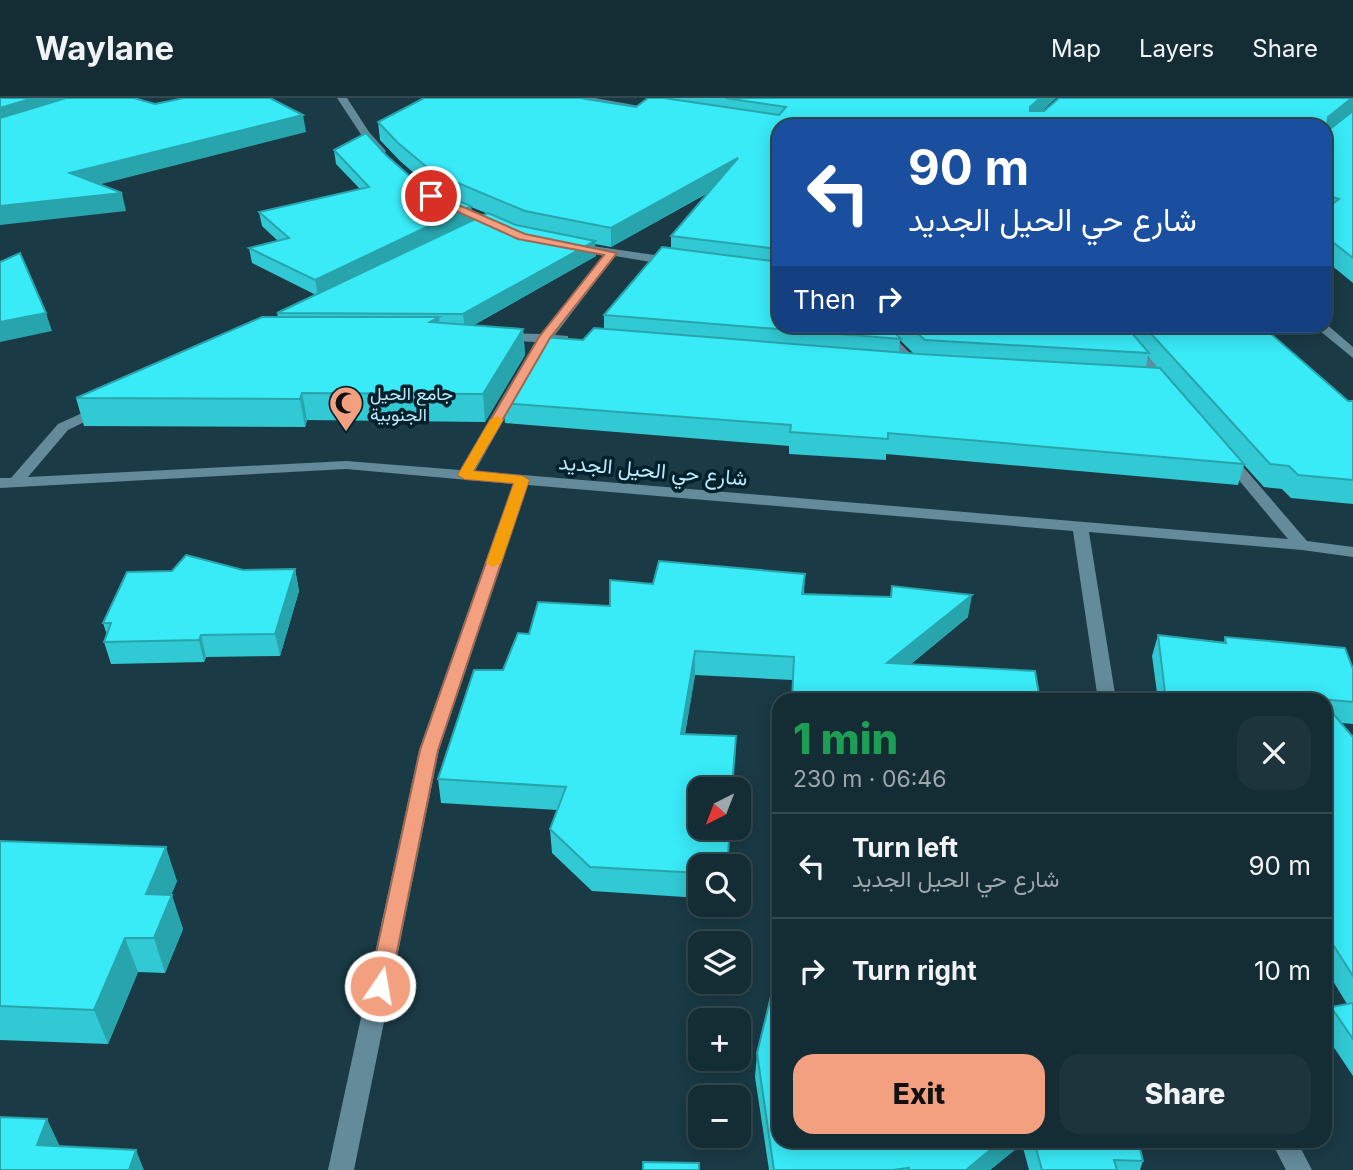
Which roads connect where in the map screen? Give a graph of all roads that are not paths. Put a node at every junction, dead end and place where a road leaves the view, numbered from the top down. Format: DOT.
graph roads {
  1 [pos="342,98"];
  2 [pos="576,98"];
  3 [pos="671,111"];
  4 [pos="387,157"];
  5 [pos="442,201"];
  6 [pos="511,231"];
  7 [pos="560,243"];
  8 [pos="611,253"];
  9 [pos="689,264"];
  10 [pos="884,333"];
  11 [pos="1118,333"];
  12 [pos="1328,333"];
  13 [pos="489,337"];
  14 [pos="545,337"];
  15 [pos="572,339"];
  16 [pos="1353,354"];
  17 [pos="889,366"];
  18 [pos="1181,403"];
  19 [pos="110,404"];
  20 [pos="1216,443"];
  21 [pos="465,475"];
  22 [pos="522,480"];
  23 [pos="8,482"];
  24 [pos="1080,526"];
  25 [pos="1353,543"];
  26 [pos="1303,545"];
  27 [pos="1353,552"];
  28 [pos="1353,558"];
  29 [pos="1106,693"];
  30 [pos="1288,1148"];
  31 [pos="341,1170"];
  32 [pos="1299,1170"];
  1 -- 4 [label="street"];
  2 -- 3 [label="street"];
  5 -- 6 [label="street"];
  7 -- 8 [label="street"];
  8 -- 9 [label="street"];
  8 -- 14 [label="street"];
  10 -- 17 [label="street"];
  11 -- 18 [label="street"];
  12 -- 16 [label="street"];
  13 -- 14 [label="street"];
  14 -- 15 [label="street"];
  14 -- 21 [label="street"];
  19 -- 23 [label="street"];
  20 -- 26 [label="street"];
  21 -- 22 [label="street, شارع حي الحيل الجديد"];
  21 -- 23 [label="street, شارع حي الحيل الجديد"];
  22 -- 24 [label="street, شارع حي الحيل الجديد"];
  22 -- 31 [label="street"];
  24 -- 26 [label="street, شارع حي الحيل الجديد"];
  24 -- 29 [label="street"];
  25 -- 26 [label="street"];
  26 -- 27 [label="street"];
  26 -- 28 [label="street"];
  30 -- 32 [label="street"];
}
